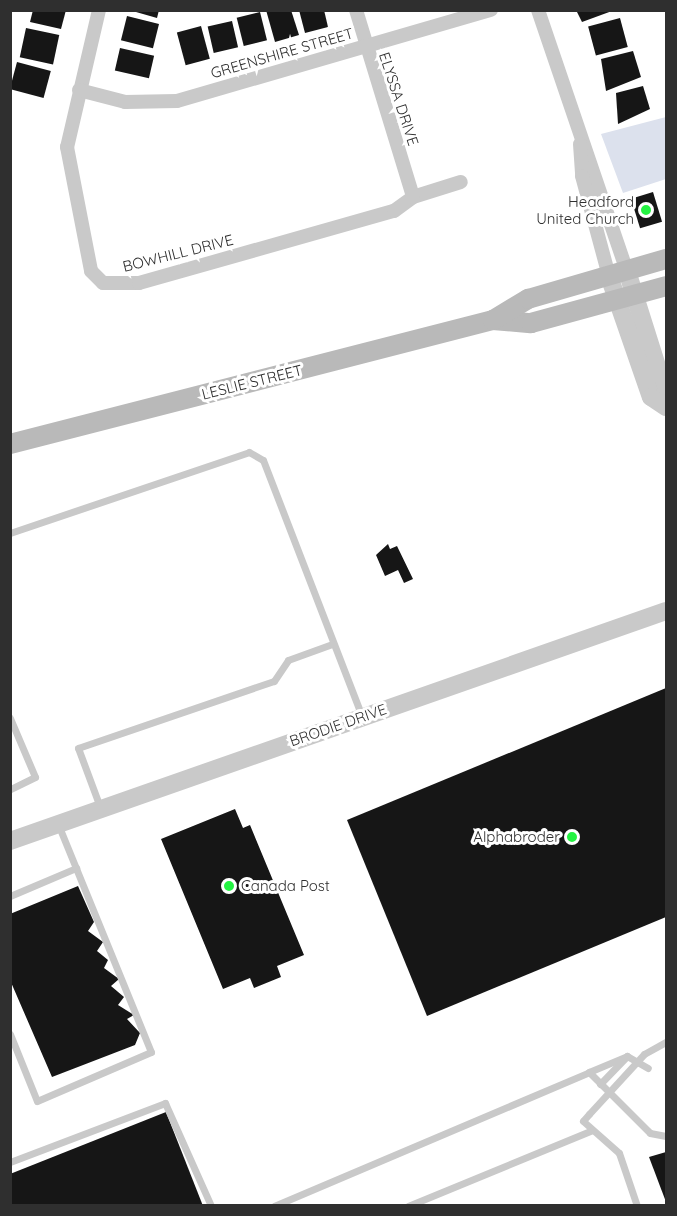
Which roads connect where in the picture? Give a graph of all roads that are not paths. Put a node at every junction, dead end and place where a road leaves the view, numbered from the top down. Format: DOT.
graph roads {
  1 [pos="99,10"];
  2 [pos="356,10"];
  3 [pos="491,10"];
  4 [pos="538,10"];
  5 [pos="365,46"];
  6 [pos="79,90"];
  7 [pos="461,182"];
  8 [pos="413,197"];
  9 [pos="666,259"];
  10 [pos="618,274"];
  11 [pos="666,286"];
  12 [pos="625,297"];
  13 [pos="492,320"];
  14 [pos="666,395"];
  15 [pos="666,407"];
  16 [pos="10,444"];
  17 [pos="10,533"];
  18 [pos="666,611"];
  19 [pos="332,644"];
  20 [pos="362,716"];
  21 [pos="10,718"];
  22 [pos="10,789"];
  23 [pos="100,807"];
  24 [pos="57,822"];
  25 [pos="10,841"];
  26 [pos="76,868"];
  27 [pos="10,896"];
  28 [pos="10,1034"];
  29 [pos="666,1042"];
  30 [pos="627,1056"];
  31 [pos="648,1068"];
  32 [pos="588,1072"];
  33 [pos="600,1084"];
  34 [pos="592,1130"];
  35 [pos="666,1136"];
  36 [pos="10,1162"];
  37 [pos="211,1206"];
  38 [pos="274,1206"];
  39 [pos="408,1206"];
  40 [pos="637,1206"];
  1 -- 6 [label="street, BOWHILL DRIVE"];
  2 -- 5 [label="street, ELYSSA DRIVE"];
  3 -- 5 [label="street, GREENSHIRE STREET"];
  4 -- 10 [label="street"];
  5 -- 6 [label="street, GREENSHIRE STREET"];
  5 -- 8 [label="street, ELYSSA DRIVE"];
  6 -- 8 [label="street, BOWHILL DRIVE"];
  7 -- 8 [label="street, BOWHILL DRIVE"];
  9 -- 10 [label="main road, LESLIE STREET"];
  10 -- 12 [label="street"];
  10 -- 13 [label="main road, LESLIE STREET"];
  11 -- 12 [label="main road, LESLIE STREET"];
  12 -- 13 [label="main road, LESLIE STREET"];
  12 -- 14 [label="street"];
  12 -- 15 [label="street"];
  13 -- 16 [label="main road, LESLIE STREET"];
  17 -- 19 [label="lane"];
  18 -- 20 [label="street, BRODIE DRIVE"];
  19 -- 20 [label="lane"];
  19 -- 23 [label="lane"];
  20 -- 23 [label="street, BRODIE DRIVE"];
  21 -- 22 [label="lane"];
  23 -- 24 [label="street, BRODIE DRIVE"];
  24 -- 25 [label="street, BRODIE DRIVE"];
  24 -- 26 [label="lane"];
  26 -- 27 [label="lane"];
  26 -- 28 [label="lane"];
  29 -- 34 [label="lane, bridge"];
  30 -- 31 [label="lane"];
  30 -- 32 [label="lane"];
  30 -- 33 [label="lane"];
  32 -- 33 [label="lane"];
  32 -- 38 [label="lane"];
  33 -- 35 [label="lane"];
  34 -- 39 [label="lane"];
  34 -- 40 [label="lane"];
  36 -- 37 [label="lane"];
}
